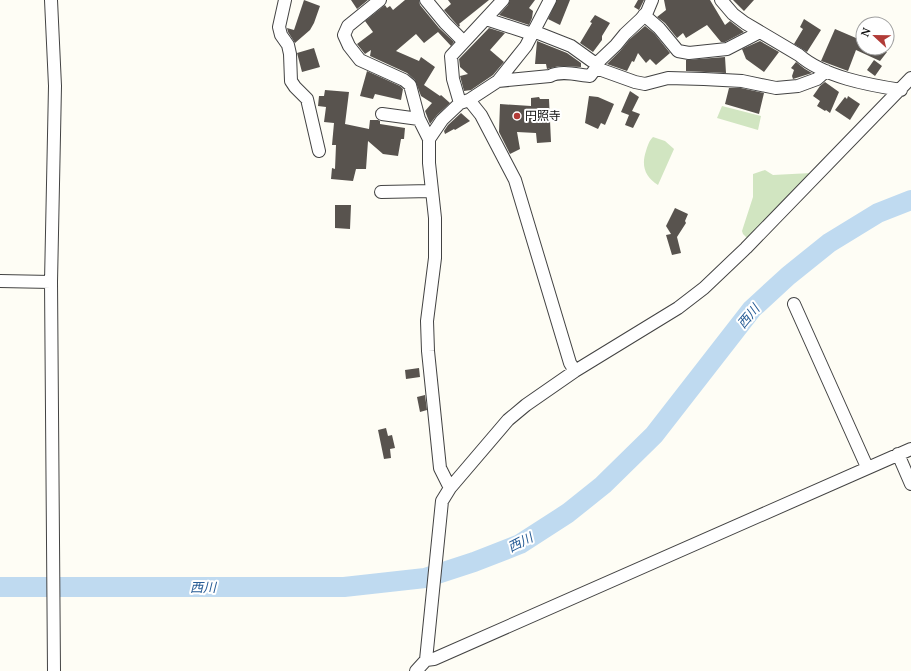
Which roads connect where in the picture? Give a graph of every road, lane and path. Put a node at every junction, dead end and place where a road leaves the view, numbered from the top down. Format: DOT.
graph roads {
  1 [pos="51,0"];
  2 [pos="285,0"];
  3 [pos="380,0"];
  4 [pos="426,0"];
  5 [pos="503,0"];
  6 [pos="550,0"];
  7 [pos="652,0"];
  8 [pos="721,0"];
  9 [pos="644,16"];
  10 [pos="486,18"];
  11 [pos="533,32"];
  12 [pos="760,32"];
  13 [pos="464,42"];
  14 [pos="594,69"];
  15 [pos="826,71"];
  16 [pos="911,78"];
  17 [pos="498,81"];
  18 [pos="901,90"];
  19 [pos="464,101"];
  20 [pos="382,114"];
  21 [pos="419,119"];
  22 [pos="429,139"];
  23 [pos="319,151"];
  24 [pos="381,192"];
  25 [pos="431,192"];
  26 [pos="0,281"];
  27 [pos="51,282"];
  28 [pos="794,304"];
  29 [pos="575,371"];
  30 [pos="911,449"];
  31 [pos="898,454"];
  32 [pos="867,467"];
  33 [pos="911,484"];
  34 [pos="450,488"];
  35 [pos="426,660"];
  36 [pos="54,671"];
  37 [pos="416,671"];
  1 -- 27 [label="street"];
  2 -- 23 [label="street"];
  3 -- 21 [label="street"];
  4 -- 13 [label="street"];
  5 -- 10 [label="street"];
  6 -- 11 [label="street"];
  7 -- 9 [label="street"];
  8 -- 12 [label="street"];
  9 -- 12 [label="street"];
  9 -- 14 [label="street"];
  10 -- 11 [label="street"];
  10 -- 13 [label="street"];
  11 -- 14 [label="street"];
  11 -- 17 [label="street"];
  12 -- 15 [label="street"];
  13 -- 19 [label="street"];
  14 -- 15 [label="street"];
  14 -- 17 [label="street"];
  15 -- 18 [label="street"];
  16 -- 18 [label="street"];
  17 -- 19 [label="street"];
  18 -- 29 [label="street"];
  19 -- 22 [label="street"];
  19 -- 29 [label="street"];
  20 -- 21 [label="street"];
  21 -- 22 [label="street"];
  22 -- 25 [label="street"];
  24 -- 25 [label="street"];
  25 -- 34 [label="street"];
  26 -- 27 [label="street"];
  27 -- 36 [label="street"];
  28 -- 32 [label="street"];
  29 -- 34 [label="street"];
  30 -- 31 [label="street"];
  31 -- 32 [label="street"];
  31 -- 33 [label="street"];
  32 -- 35 [label="street"];
  34 -- 35 [label="street"];
  35 -- 37 [label="street"];
}
